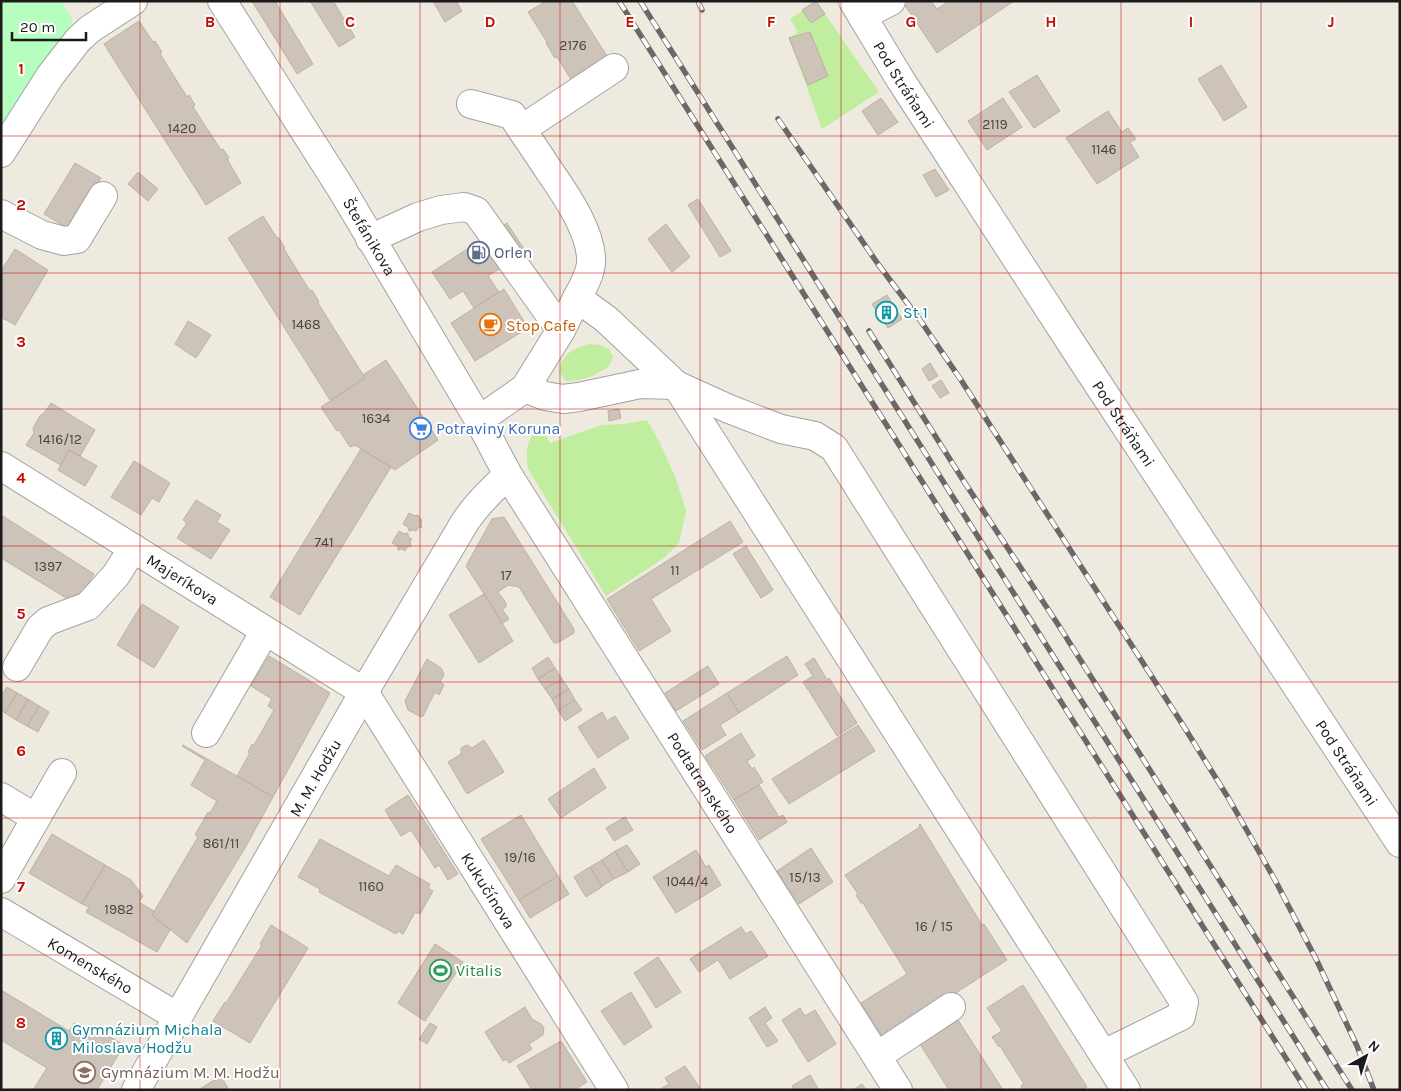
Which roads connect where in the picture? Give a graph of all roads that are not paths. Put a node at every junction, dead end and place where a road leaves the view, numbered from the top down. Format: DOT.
graph roads {
  1 [pos="133,1"];
  2 [pos="222,1"];
  3 [pos="891,1"];
  4 [pos="858,9"];
  5 [pos="614,68"];
  6 [pos="471,104"];
  7 [pos="522,129"];
  8 [pos="1,153"];
  9 [pos="103,196"];
  10 [pos="1,214"];
  11 [pos="370,239"];
  12 [pos="577,298"];
  13 [pos="561,330"];
  14 [pos="676,385"];
  15 [pos="525,388"];
  16 [pos="479,420"];
  17 [pos="1,466"];
  18 [pos="508,475"];
  19 [pos="133,548"];
  20 [pos="265,631"];
  21 [pos="17,667"];
  22 [pos="364,692"];
  23 [pos="206,734"];
  24 [pos="62,774"];
  25 [pos="1,797"];
  26 [pos="36,818"];
  27 [pos="1400,843"];
  28 [pos="1,879"];
  29 [pos="1,912"];
  30 [pos="951,1008"];
  31 [pos="178,1017"];
  32 [pos="1104,1054"];
  33 [pos="877,1056"];
  34 [pos="136,1090"];
  35 [pos="614,1090"];
  36 [pos="898,1090"];
  37 [pos="1126,1090"];
  1 -- 8 [label="street"];
  2 -- 11 [label="street, Štefánikova"];
  3 -- 4 [label="street"];
  4 -- 27 [label="street, Pod Stráňami"];
  5 -- 7 [label="street"];
  6 -- 7 [label="street"];
  7 -- 12 [label="street"];
  9 -- 10 [label="street"];
  11 -- 13 [label="street"];
  11 -- 16 [label="street, Štefánikova"];
  12 -- 13 [label="street"];
  12 -- 14 [label="street"];
  13 -- 15 [label="street"];
  14 -- 15 [label="street"];
  14 -- 32 [label="street"];
  14 -- 32 [label="street"];
  15 -- 16 [label="street"];
  16 -- 18 [label="street, Štefánikova"];
  17 -- 19 [label="street, Majeríkova"];
  18 -- 22 [label="street, M. M. Hodžu"];
  18 -- 33 [label="street, Podtatranského"];
  19 -- 20 [label="street, Majeríkova"];
  19 -- 21 [label="street"];
  20 -- 22 [label="street, Majeríkova"];
  20 -- 23 [label="street"];
  22 -- 31 [label="street, M. M. Hodžu"];
  22 -- 35 [label="street, Kukučínova"];
  24 -- 26 [label="street"];
  25 -- 26 [label="street"];
  26 -- 28 [label="street"];
  29 -- 31 [label="street, Komenského"];
  30 -- 33 [label="street"];
  31 -- 34 [label="street, M. M. Hodžu"];
  32 -- 37 [label="street"];
  33 -- 36 [label="street, Podtatranského"];
}
